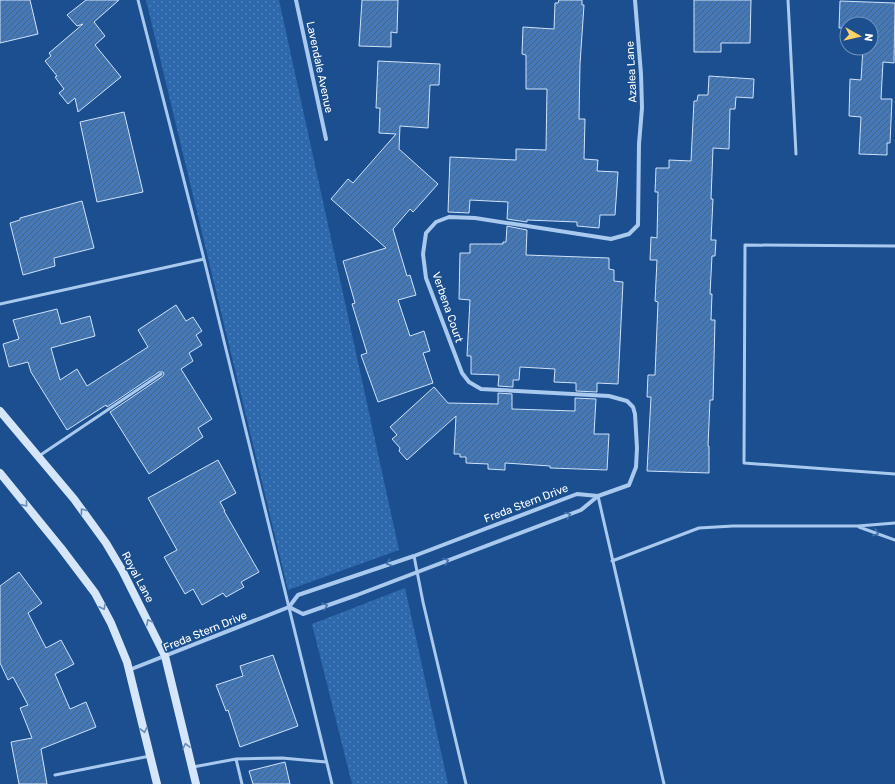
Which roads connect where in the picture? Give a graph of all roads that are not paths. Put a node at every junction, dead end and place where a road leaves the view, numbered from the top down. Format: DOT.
graph roads {
  1 [pos="138,0"];
  2 [pos="296,0"];
  3 [pos="636,0"];
  4 [pos="788,0"];
  5 [pos="326,139"];
  6 [pos="639,144"];
  7 [pos="796,154"];
  8 [pos="895,246"];
  9 [pos="204,259"];
  10 [pos="0,304"];
  11 [pos="161,374"];
  12 [pos="0,412"];
  13 [pos="37,457"];
  14 [pos="0,474"];
  15 [pos="895,474"];
  16 [pos="598,496"];
  17 [pos="895,523"];
  18 [pos="858,526"];
  19 [pos="895,540"];
  20 [pos="414,556"];
  21 [pos="612,561"];
  22 [pos="417,572"];
  23 [pos="288,607"];
  24 [pos="165,656"];
  25 [pos="129,670"];
  26 [pos="150,756"];
  27 [pos="236,759"];
  28 [pos="326,762"];
  29 [pos="192,767"];
  30 [pos="55,775"];
  31 [pos="156,784"];
  32 [pos="196,784"];
  33 [pos="242,784"];
  34 [pos="332,784"];
  35 [pos="466,784"];
  36 [pos="664,784"];
  1 -- 9 [label="lane"];
  2 -- 5 [label="street, Lavendale Avenue"];
  3 -- 6 [label="street, Azalea Lane"];
  4 -- 7 [label="lane"];
  6 -- 16 [label="street, Verbena Court"];
  8 -- 15 [label="lane"];
  9 -- 10 [label="lane"];
  9 -- 23 [label="lane"];
  11 -- 13 [label="lane"];
  12 -- 13 [label="main road, Royal Lane"];
  24 -- 13 [label="main road, Royal Lane, one-way"];
  14 -- 25 [label="main road, one-way"];
  16 -- 20 [label="street, Freda Stern Drive"];
  16 -- 21 [label="lane"];
  22 -- 16 [label="street, one-way"];
  17 -- 18 [label="lane"];
  18 -- 19 [label="lane, one-way"];
  18 -- 21 [label="lane"];
  20 -- 22 [label="lane"];
  20 -- 23 [label="street, Freda Stern Drive, one-way"];
  21 -- 36 [label="lane"];
  23 -- 22 [label="street, one-way"];
  22 -- 35 [label="lane"];
  23 -- 24 [label="street, Freda Stern Drive"];
  23 -- 28 [label="lane"];
  24 -- 25 [label="street, Freda Stern Drive"];
  29 -- 24 [label="main road, Royal Lane, one-way"];
  25 -- 26 [label="main road, one-way"];
  26 -- 30 [label="lane"];
  26 -- 31 [label="main road"];
  27 -- 28 [label="lane"];
  27 -- 29 [label="lane"];
  27 -- 33 [label="lane"];
  28 -- 34 [label="lane"];
  29 -- 32 [label="main road, Royal Lane"];
}
